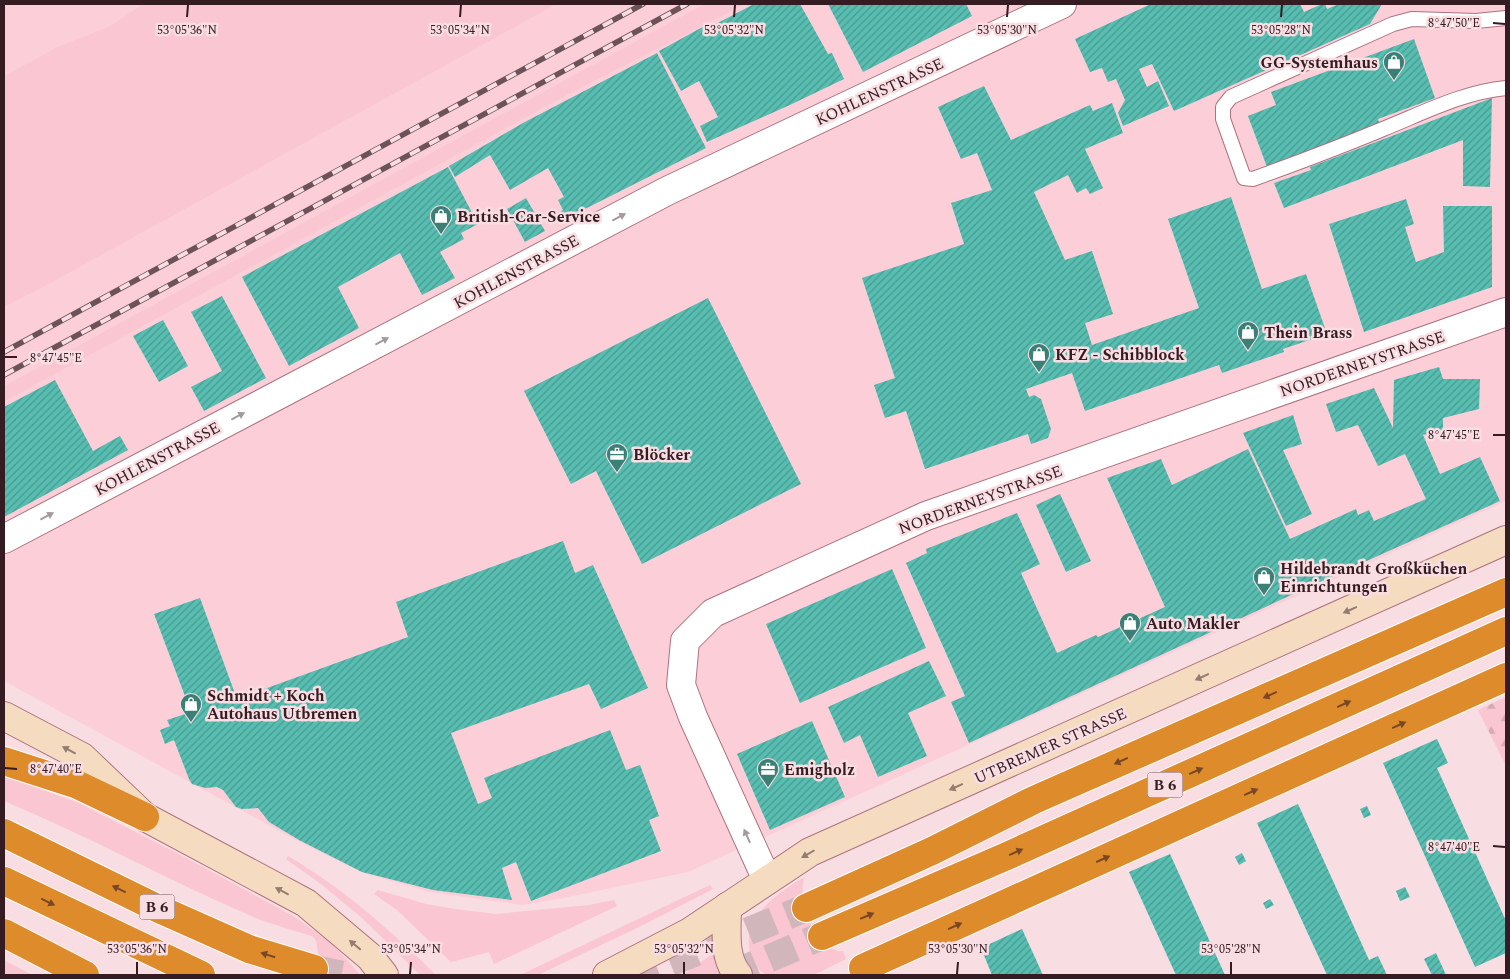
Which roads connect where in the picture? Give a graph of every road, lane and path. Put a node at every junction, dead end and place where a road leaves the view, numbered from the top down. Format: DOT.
graph roads {
  1 [pos="1062,4"];
  2 [pos="1506,18"];
  3 [pos="1506,88"];
  4 [pos="1506,312"];
  5 [pos="4,538"];
  6 [pos="1506,540"];
  7 [pos="1506,577"];
  8 [pos="1506,592"];
  9 [pos="1506,631"];
  10 [pos="1314,676"];
  11 [pos="1506,677"];
  12 [pos="4,716"];
  13 [pos="4,761"];
  14 [pos="145,817"];
  15 [pos="4,833"];
  16 [pos="767,880"];
  17 [pos="4,881"];
  18 [pos="727,907"];
  19 [pos="806,908"];
  20 [pos="4,933"];
  21 [pos="822,936"];
  22 [pos="314,969"];
  23 [pos="863,973"];
  24 [pos="85,975"];
  25 [pos="201,975"];
  26 [pos="384,975"];
  27 [pos="608,975"];
  28 [pos="738,975"];
  5 -- 1 [label="street, KOHLENSTRASSE, one-way"];
  2 -- 3 [label="lane"];
  16 -- 4 [label="street, NORDERNEYSTRASSE, one-way"];
  6 -- 16 [label="main road, UTBREMER STRASSE, one-way"];
  7 -- 10 [label="highway"];
  8 -- 10 [label="highway, B 6"];
  21 -- 9 [label="highway, B 6, one-way"];
  10 -- 19 [label="highway, B 6, one-way"];
  23 -- 11 [label="highway, one-way"];
  14 -- 12 [label="main road, one-way"];
  13 -- 14 [label="highway"];
  26 -- 14 [label="main road, one-way"];
  22 -- 15 [label="highway, B 6, one-way"];
  16 -- 18 [label="main road, UTBREMER STRASSE"];
  17 -- 25 [label="highway, B 6, one-way"];
  18 -- 27 [label="main road, UTBREMER STRASSE"];
  18 -- 28 [label="main road"];
  20 -- 24 [label="highway"];
}
